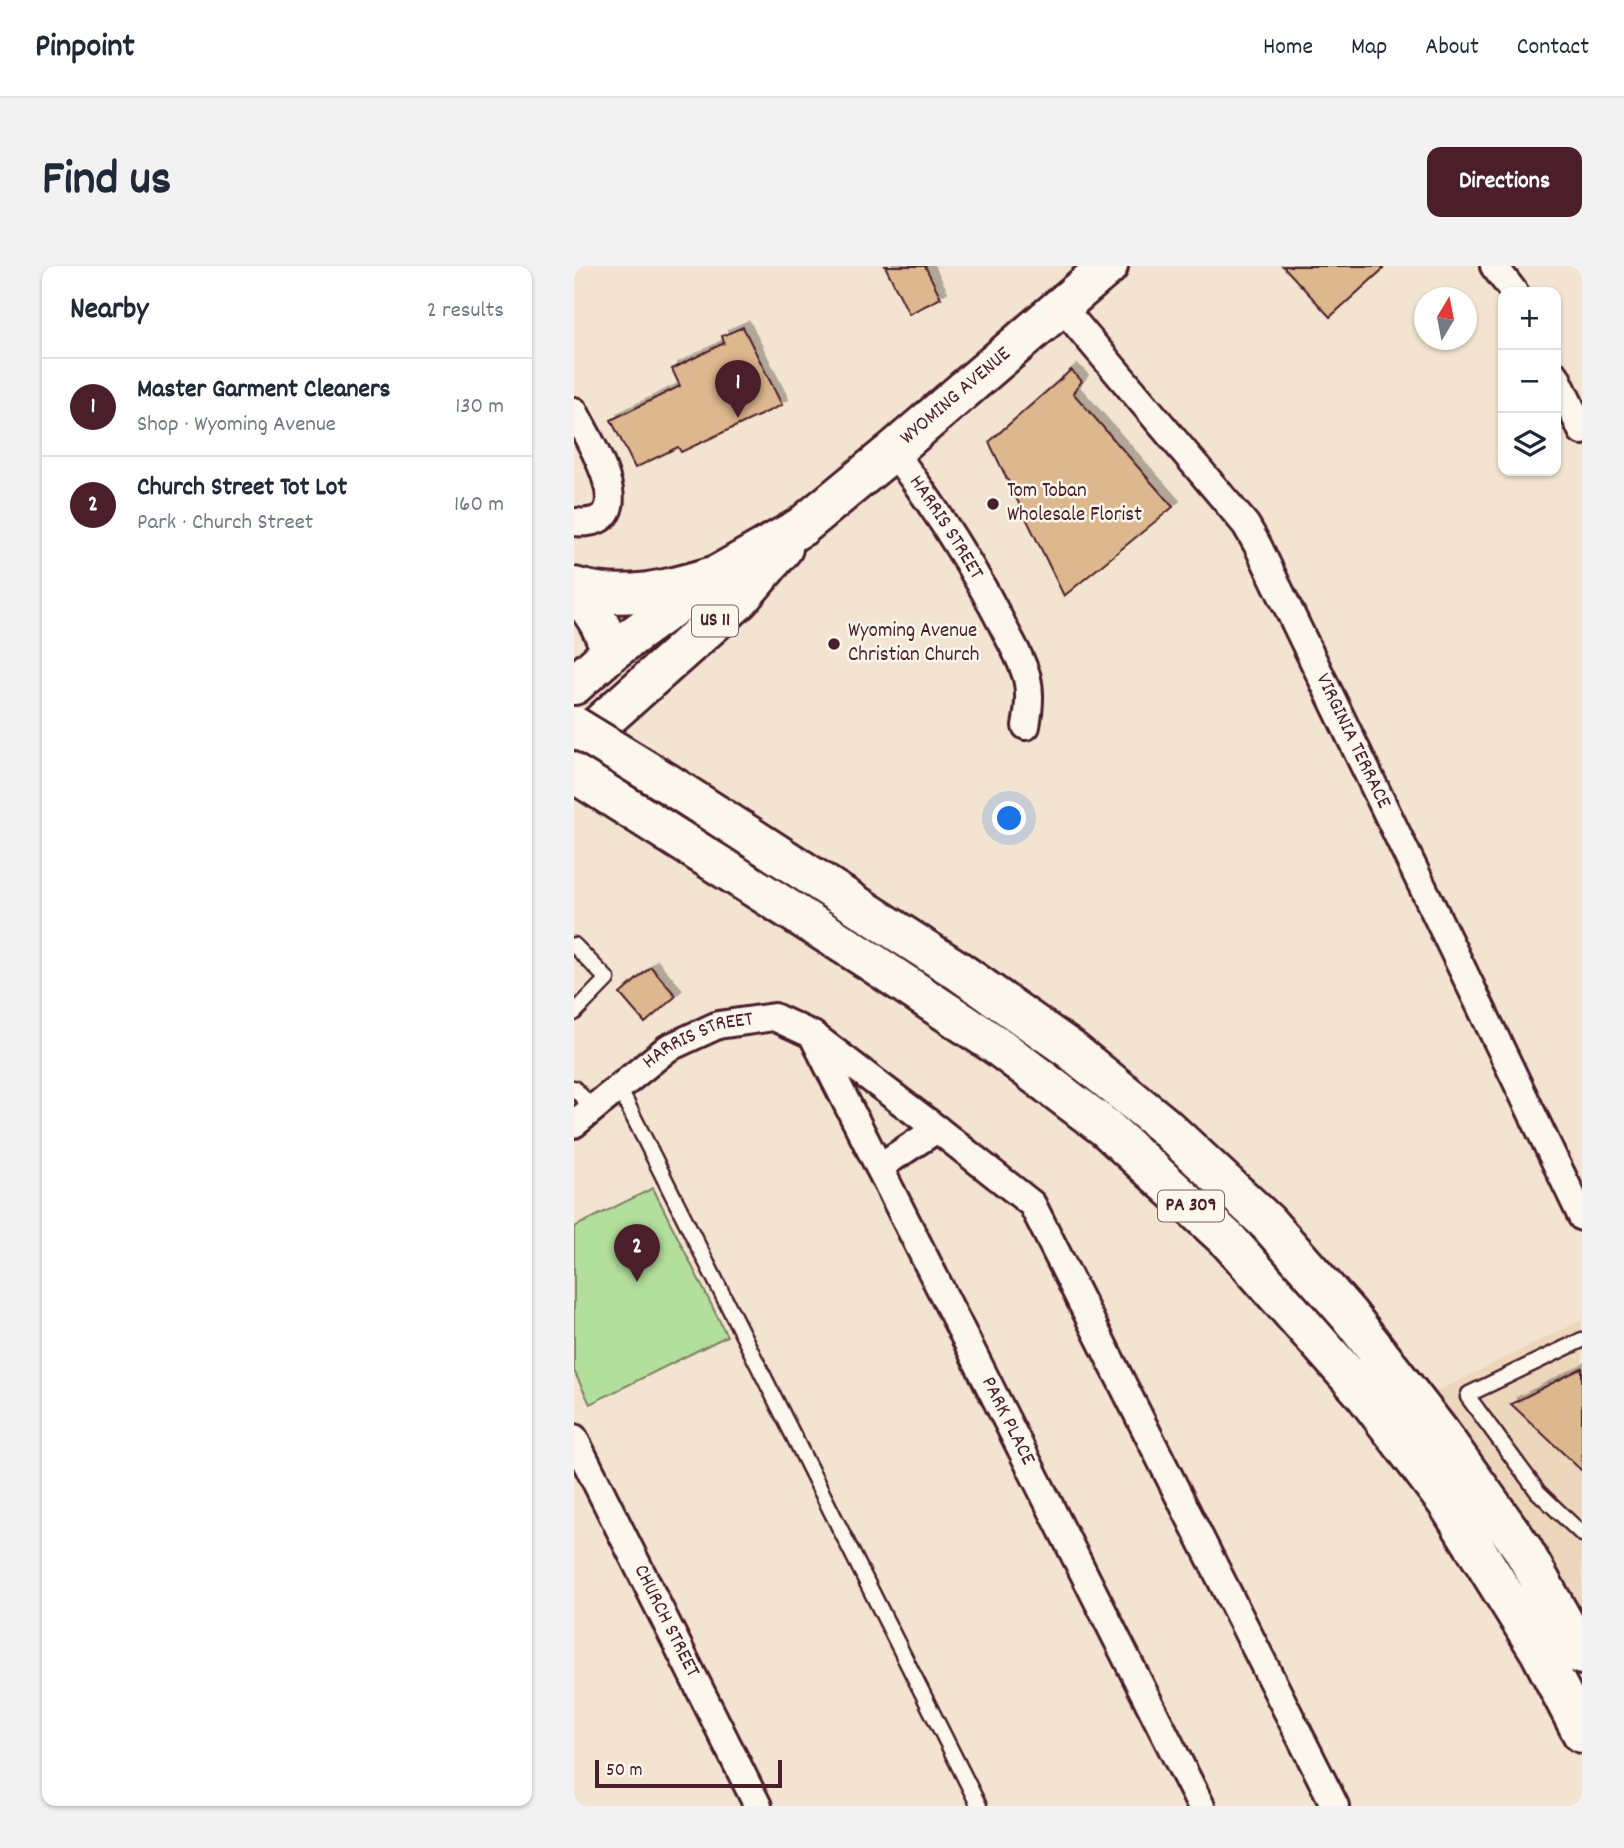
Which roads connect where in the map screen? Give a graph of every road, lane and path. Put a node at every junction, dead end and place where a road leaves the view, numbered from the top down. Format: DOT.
graph roads {
  1 [pos="1108,266"];
  2 [pos="1494,266"];
  3 [pos="1510,287"];
  4 [pos="1061,306"];
  5 [pos="1561,387"];
  6 [pos="574,411"];
  7 [pos="1582,431"];
  8 [pos="893,450"];
  9 [pos="574,522"];
  10 [pos="801,527"];
  11 [pos="717,575"];
  12 [pos="574,590"];
  13 [pos="611,652"];
  14 [pos="574,685"];
  15 [pos="620,706"];
  16 [pos="574,726"];
  17 [pos="1026,726"];
  18 [pos="574,747"];
  19 [pos="574,773"];
  20 [pos="574,945"];
  21 [pos="574,1013"];
  22 [pos="813,1035"];
  23 [pos="574,1088"];
  24 [pos="619,1088"];
  25 [pos="583,1116"];
  26 [pos="937,1129"];
  27 [pos="879,1167"];
  28 [pos="1582,1217"];
  29 [pos="1582,1340"];
  30 [pos="574,1438"];
  31 [pos="1582,1534"];
  32 [pos="1582,1656"];
  33 [pos="1582,1733"];
  34 [pos="758,1806"];
  35 [pos="979,1806"];
  36 [pos="1201,1806"];
  37 [pos="1335,1806"];
  1 -- 4 [label="main road, WYOMING AVENUE / US 11"];
  2 -- 3 [label="street"];
  4 -- 8 [label="main road, WYOMING AVENUE / US 11"];
  4 -- 28 [label="street, VIRGINIA TERRACE"];
  5 -- 7 [label="street"];
  6 -- 9 [label="street"];
  8 -- 10 [label="main road, WYOMING AVENUE / US 11"];
  8 -- 17 [label="street, HARRIS STREET"];
  10 -- 11 [label="main road, WYOMING AVENUE / US 11"];
  10 -- 15 [label="main road, WYOMING AVENUE / US 11"];
  11 -- 12 [label="main road"];
  11 -- 13 [label="main road, WYOMING AVENUE / US 11"];
  12 -- 13 [label="main road"];
  13 -- 14 [label="main road, WYOMING AVENUE / US 11"];
  13 -- 15 [label="main road"];
  15 -- 18 [label="main road, WYOMING AVENUE / US 11"];
  16 -- 32 [label="main road, PA 309, bridge"];
  19 -- 33 [label="main road, PA 309"];
  20 -- 21 [label="lane"];
  22 -- 24 [label="street, HARRIS STREET"];
  22 -- 26 [label="street, HARRIS STREET"];
  22 -- 27 [label="street, PARK PLACE"];
  23 -- 25 [label="lane"];
  24 -- 25 [label="street, HARRIS STREET"];
  24 -- 35 [label="lane"];
  26 -- 27 [label="street"];
  26 -- 37 [label="street, HARRIS STREET"];
  27 -- 36 [label="street, PARK PLACE"];
  29 -- 31 [label="lane"];
  30 -- 34 [label="street, CHURCH STREET"];
}
